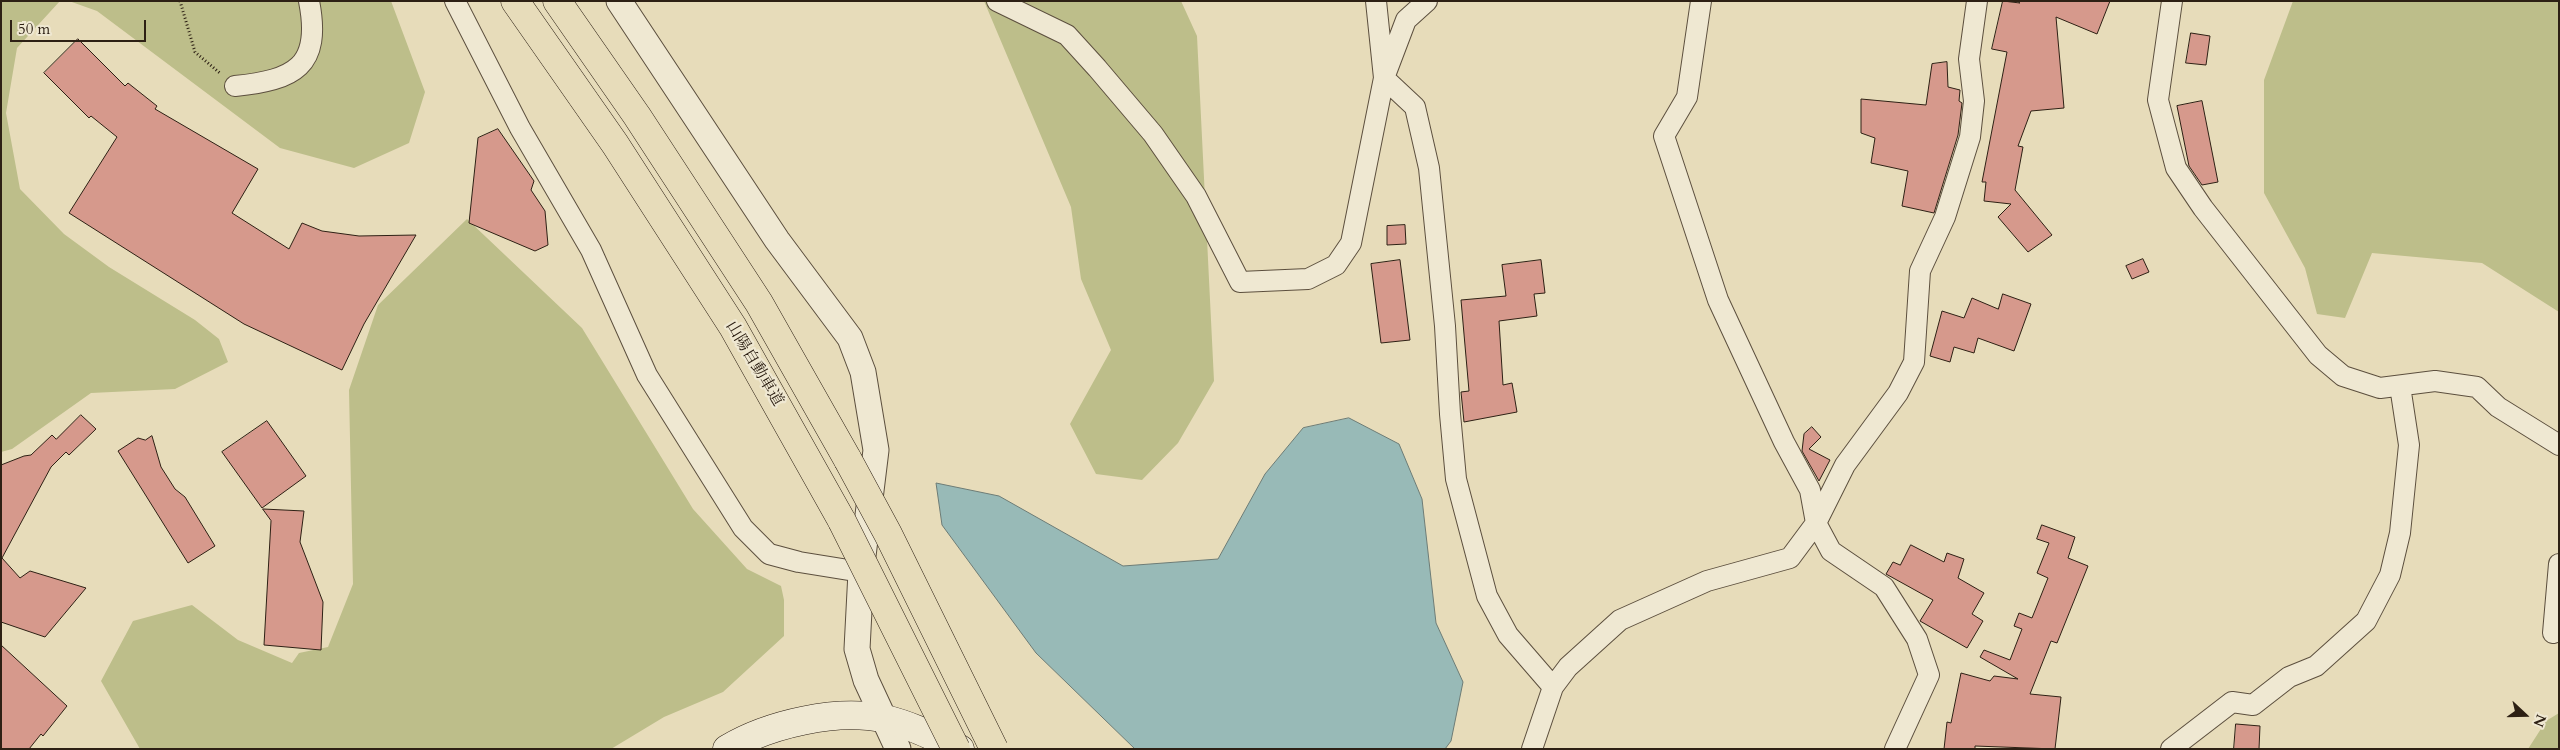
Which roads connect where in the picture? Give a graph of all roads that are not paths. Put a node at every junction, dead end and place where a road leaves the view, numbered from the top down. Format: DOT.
graph roads {
  1 [pos="309,1"];
  2 [pos="455,1"];
  3 [pos="515,1"];
  4 [pos="557,1"];
  5 [pos="619,1"];
  6 [pos="997,1"];
  7 [pos="1376,1"];
  8 [pos="1427,1"];
  9 [pos="1701,1"];
  10 [pos="1977,1"];
  11 [pos="2172,1"];
  12 [pos="1384,78"];
  13 [pos="235,86"];
  14 [pos="2400,386"];
  15 [pos="2559,445"];
  16 [pos="1816,523"];
  17 [pos="2559,564"];
  18 [pos="861,572"];
  19 [pos="2559,631"];
  20 [pos="1553,687"];
  21 [pos="886,719"];
  22 [pos="778,728"];
  23 [pos="727,749"];
  24 [pos="761,749"];
  25 [pos="898,749"];
  26 [pos="958,749"];
  27 [pos="994,749"];
  28 [pos="1532,749"];
  29 [pos="1896,749"];
  30 [pos="2172,749"];
  1 -- 13 [label="street"];
  2 -- 18 [label="street"];
  3 -- 26 [label="highway, 山陽自動車道, bridge"];
  4 -- 27 [label="highway, 山陽自動車道, bridge"];
  5 -- 18 [label="street"];
  6 -- 12 [label="street"];
  7 -- 12 [label="street"];
  8 -- 12 [label="street"];
  9 -- 16 [label="street"];
  10 -- 16 [label="street"];
  11 -- 14 [label="street"];
  12 -- 20 [label="street"];
  14 -- 15 [label="street"];
  14 -- 30 [label="street"];
  16 -- 20 [label="street"];
  16 -- 29 [label="street"];
  17 -- 19 [label="street"];
  18 -- 21 [label="street"];
  20 -- 28 [label="street"];
  21 -- 22 [label="main road"];
  21 -- 25 [label="street"];
  21 -- 26 [label="main road"];
  22 -- 23 [label="main road"];
  22 -- 24 [label="street"];
}
